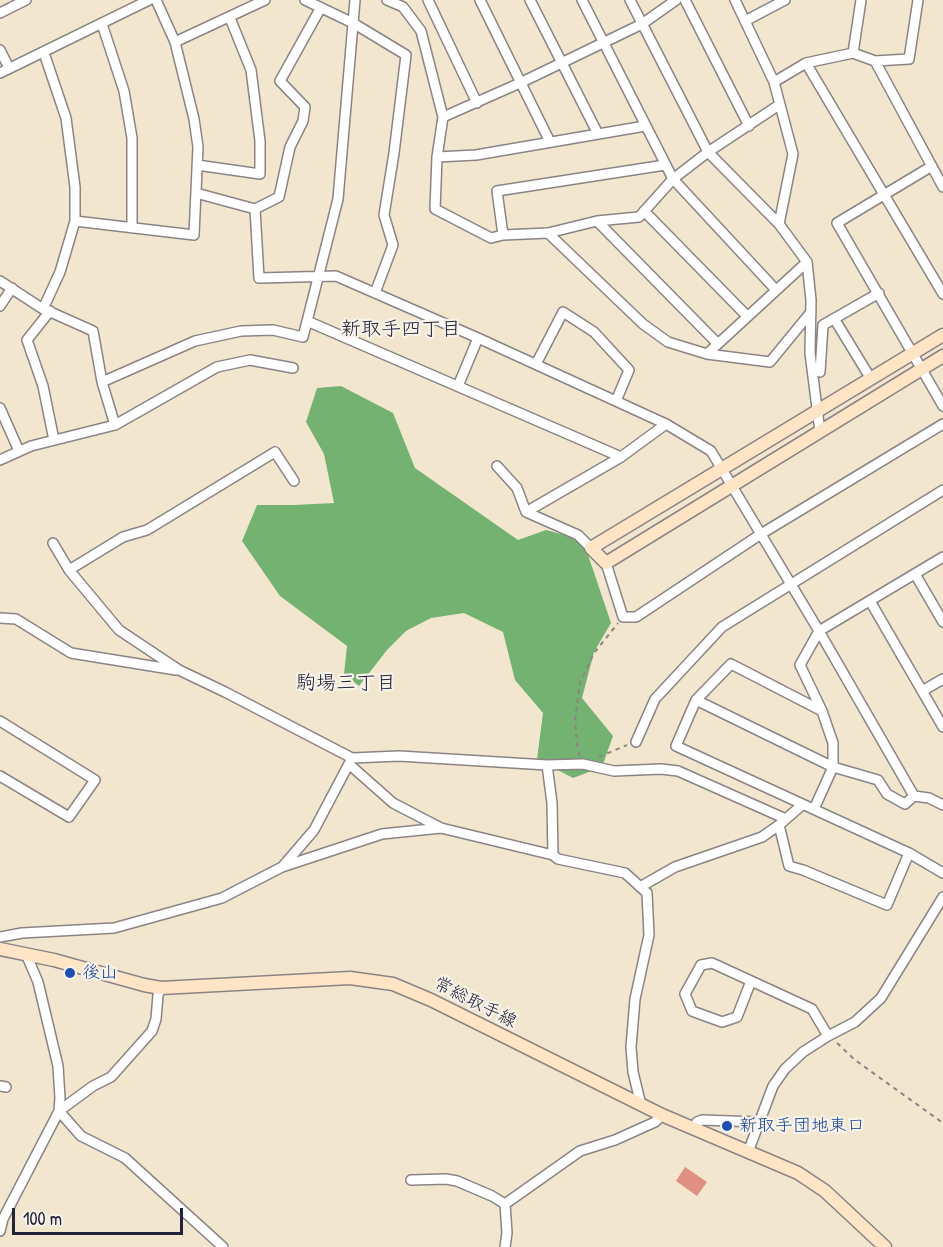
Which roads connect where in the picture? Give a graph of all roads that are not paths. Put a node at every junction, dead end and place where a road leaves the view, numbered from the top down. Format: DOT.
graph roads {
  1 [pos="26,0"];
  2 [pos="149,0"];
  3 [pos="156,0"];
  4 [pos="265,0"];
  5 [pos="305,0"];
  6 [pos="355,0"];
  7 [pos="387,0"];
  8 [pos="428,0"];
  9 [pos="480,0"];
  10 [pos="530,0"];
  11 [pos="582,0"];
  12 [pos="630,0"];
  13 [pos="676,0"];
  14 [pos="685,0"];
  15 [pos="735,0"];
  16 [pos="785,0"];
  17 [pos="861,0"];
  18 [pos="918,0"];
  19 [pos="320,9"];
  20 [pos="0,13"];
  21 [pos="230,18"];
  22 [pos="745,21"];
  23 [pos="353,23"];
  24 [pos="102,24"];
  25 [pos="642,24"];
  26 [pos="175,42"];
  27 [pos="603,42"];
  28 [pos="0,50"];
  29 [pos="44,52"];
  30 [pos="853,53"];
  31 [pos="561,62"];
  32 [pos="875,62"];
  33 [pos="806,63"];
  34 [pos="9,68"];
  35 [pos="0,73"];
  36 [pos="774,81"];
  37 [pos="520,83"];
  38 [pos="477,102"];
  39 [pos="779,105"];
  40 [pos="443,117"];
  41 [pos="645,126"];
  42 [pos="749,126"];
  43 [pos="598,134"];
  44 [pos="550,142"];
  45 [pos="708,152"];
  46 [pos="437,157"];
  47 [pos="197,165"];
  48 [pos="665,165"];
  49 [pos="932,166"];
  50 [pos="673,179"];
  51 [pos="943,187"];
  52 [pos="196,193"];
  53 [pos="883,194"];
  54 [pos="255,209"];
  55 [pos="644,211"];
  56 [pos="75,220"];
  57 [pos="597,221"];
  58 [pos="779,224"];
  59 [pos="132,228"];
  60 [pos="548,233"];
  61 [pos="503,234"];
  62 [pos="807,262"];
  63 [pos="319,277"];
  64 [pos="0,281"];
  65 [pos="12,288"];
  66 [pos="776,290"];
  67 [pos="879,292"];
  68 [pos="375,293"];
  69 [pos="943,294"];
  70 [pos="0,306"];
  71 [pos="46,310"];
  72 [pos="811,312"];
  73 [pos="747,316"];
  74 [pos="835,320"];
  75 [pos="307,321"];
  76 [pos="943,334"];
  77 [pos="478,338"];
  78 [pos="718,344"];
  79 [pos="912,353"];
  80 [pos="707,354"];
  81 [pos="943,356"];
  82 [pos="536,364"];
  83 [pos="293,368"];
  84 [pos="921,370"];
  85 [pos="820,372"];
  86 [pos="871,379"];
  87 [pos="102,381"];
  88 [pos="459,386"];
  89 [pos="616,401"];
  90 [pos="943,406"];
  91 [pos="0,408"];
  92 [pos="817,412"];
  93 [pos="666,424"];
  94 [pos="943,424"];
  95 [pos="115,425"];
  96 [pos="820,432"];
  97 [pos="54,440"];
  98 [pos="20,451"];
  99 [pos="621,457"];
  100 [pos="0,460"];
  101 [pos="497,466"];
  102 [pos="722,470"];
  103 [pos="294,481"];
  104 [pos="732,486"];
  105 [pos="943,490"];
  106 [pos="526,512"];
  107 [pos="761,534"];
  108 [pos="53,543"];
  109 [pos="591,548"];
  110 [pos="943,557"];
  111 [pos="606,563"];
  112 [pos="69,570"];
  113 [pos="915,574"];
  114 [pos="789,584"];
  115 [pos="870,601"];
  116 [pos="0,618"];
  117 [pos="943,622"];
  118 [pos="819,631"];
  119 [pos="179,670"];
  120 [pos="943,679"];
  121 [pos="922,691"];
  122 [pos="696,700"];
  123 [pos="822,711"];
  124 [pos="0,721"];
  125 [pos="943,727"];
  126 [pos="636,742"];
  127 [pos="351,761"];
  128 [pos="547,765"];
  129 [pos="833,767"];
  130 [pos="0,776"];
  131 [pos="914,796"];
  132 [pos="802,805"];
  133 [pos="943,805"];
  134 [pos="814,809"];
  135 [pos="782,822"];
  136 [pos="441,828"];
  137 [pos="909,853"];
  138 [pos="553,855"];
  139 [pos="282,867"];
  140 [pos="943,873"];
  141 [pos="640,887"];
  142 [pos="943,897"];
  143 [pos="0,938"];
  144 [pos="0,949"];
  145 [pos="26,954"];
  146 [pos="751,981"];
  147 [pos="161,988"];
  148 [pos="828,1036"];
  149 [pos="641,1105"];
  150 [pos="59,1111"];
  151 [pos="662,1115"];
  152 [pos="759,1122"];
  153 [pos="693,1128"];
  154 [pos="748,1152"];
  155 [pos="411,1180"];
  156 [pos="505,1204"];
  157 [pos="0,1231"];
  158 [pos="223,1247"];
  159 [pos="504,1247"];
  160 [pos="885,1247"];
  1 -- 20 [label="street"];
  2 -- 24 [label="street"];
  3 -- 26 [label="street"];
  4 -- 21 [label="street"];
  5 -- 19 [label="street"];
  6 -- 23 [label="street"];
  7 -- 40 [label="street"];
  8 -- 38 [label="street"];
  9 -- 37 [label="street"];
  10 -- 31 [label="street"];
  11 -- 27 [label="street"];
  12 -- 25 [label="street"];
  13 -- 25 [label="street"];
  14 -- 42 [label="street"];
  15 -- 22 [label="street"];
  16 -- 22 [label="street"];
  17 -- 30 [label="street"];
  18 -- 32 [label="street"];
  19 -- 23 [label="street"];
  19 -- 54 [label="street"];
  21 -- 26 [label="street"];
  21 -- 47 [label="street"];
  22 -- 36 [label="street"];
  23 -- 63 [label="street"];
  23 -- 68 [label="street"];
  24 -- 29 [label="street"];
  24 -- 59 [label="street"];
  25 -- 27 [label="street"];
  25 -- 45 [label="street"];
  26 -- 47 [label="street"];
  27 -- 31 [label="street"];
  27 -- 41 [label="street"];
  28 -- 34 [label="street"];
  29 -- 34 [label="street"];
  29 -- 56 [label="street"];
  30 -- 32 [label="street"];
  30 -- 33 [label="street"];
  31 -- 37 [label="street"];
  31 -- 43 [label="street"];
  32 -- 49 [label="street"];
  33 -- 36 [label="street"];
  33 -- 53 [label="street"];
  34 -- 35 [label="street"];
  36 -- 39 [label="street"];
  37 -- 38 [label="street"];
  37 -- 44 [label="street"];
  38 -- 40 [label="street"];
  39 -- 42 [label="street"];
  39 -- 58 [label="street"];
  40 -- 46 [label="street"];
  41 -- 43 [label="street"];
  41 -- 48 [label="street"];
  42 -- 45 [label="street"];
  43 -- 44 [label="street"];
  44 -- 46 [label="street"];
  45 -- 50 [label="street"];
  45 -- 58 [label="street"];
  46 -- 61 [label="street"];
  47 -- 52 [label="street"];
  48 -- 50 [label="street"];
  48 -- 61 [label="street"];
  49 -- 51 [label="street"];
  49 -- 53 [label="street"];
  50 -- 55 [label="street"];
  50 -- 66 [label="street"];
  52 -- 54 [label="street"];
  52 -- 59 [label="street"];
  53 -- 67 [label="street"];
  53 -- 69 [label="street"];
  54 -- 63 [label="street"];
  55 -- 57 [label="street"];
  55 -- 73 [label="street"];
  56 -- 59 [label="street"];
  56 -- 71 [label="street"];
  57 -- 60 [label="street"];
  57 -- 78 [label="street"];
  58 -- 62 [label="street"];
  60 -- 61 [label="street"];
  60 -- 80 [label="street"];
  62 -- 66 [label="street"];
  62 -- 72 [label="street"];
  63 -- 68 [label="street"];
  63 -- 75 [label="street"];
  64 -- 65 [label="street"];
  65 -- 70 [label="street"];
  65 -- 71 [label="street"];
  66 -- 73 [label="street"];
  67 -- 74 [label="street"];
  67 -- 79 [label="street"];
  68 -- 77 [label="street"];
  71 -- 87 [label="street"];
  71 -- 97 [label="street"];
  72 -- 80 [label="street"];
  72 -- 92 [label="street"];
  73 -- 78 [label="street"];
  74 -- 85 [label="street"];
  74 -- 86 [label="street"];
  75 -- 87 [label="street"];
  75 -- 88 [label="street"];
  76 -- 79 [label="main road"];
  77 -- 82 [label="street"];
  77 -- 88 [label="street"];
  78 -- 80 [label="street"];
  79 -- 84 [label="street"];
  79 -- 86 [label="main road"];
  81 -- 84 [label="main road"];
  82 -- 89 [label="street"];
  82 -- 89 [label="street"];
  83 -- 95 [label="street"];
  84 -- 90 [label="street"];
  84 -- 96 [label="main road"];
  86 -- 92 [label="main road"];
  87 -- 95 [label="street"];
  88 -- 99 [label="street"];
  89 -- 93 [label="street"];
  91 -- 98 [label="street"];
  92 -- 96 [label="street"];
  92 -- 102 [label="main road"];
  93 -- 99 [label="street"];
  93 -- 102 [label="street"];
  94 -- 107 [label="street"];
  95 -- 97 [label="street"];
  96 -- 104 [label="main road"];
  97 -- 98 [label="street"];
  98 -- 100 [label="street"];
  99 -- 106 [label="street"];
  101 -- 106 [label="street"];
  102 -- 104 [label="street"];
  102 -- 109 [label="main road"];
  103 -- 112 [label="street"];
  104 -- 107 [label="street"];
  104 -- 111 [label="main road"];
  105 -- 114 [label="street"];
  106 -- 109 [label="street"];
  107 -- 111 [label="street"];
  107 -- 114 [label="street"];
  108 -- 112 [label="street"];
  109 -- 111 [label="main road"];
  110 -- 113 [label="street"];
  112 -- 119 [label="street"];
  113 -- 115 [label="street"];
  113 -- 117 [label="street"];
  114 -- 118 [label="street"];
  114 -- 126 [label="street"];
  115 -- 118 [label="street"];
  115 -- 121 [label="street"];
  116 -- 119 [label="street"];
  118 -- 123 [label="street"];
  118 -- 131 [label="street"];
  119 -- 127 [label="street"];
  120 -- 121 [label="street"];
  121 -- 125 [label="street"];
  122 -- 123 [label="street"];
  122 -- 129 [label="street"];
  122 -- 132 [label="street"];
  123 -- 129 [label="street"];
  124 -- 130 [label="street"];
  127 -- 128 [label="street"];
  127 -- 136 [label="street"];
  127 -- 139 [label="street"];
  128 -- 135 [label="street"];
  128 -- 138 [label="street"];
  129 -- 131 [label="street"];
  129 -- 134 [label="street"];
  131 -- 133 [label="street"];
  132 -- 134 [label="street"];
  132 -- 135 [label="street"];
  134 -- 137 [label="street"];
  135 -- 137 [label="street"];
  135 -- 141 [label="street"];
  136 -- 138 [label="street"];
  136 -- 139 [label="street"];
  137 -- 140 [label="street"];
  138 -- 141 [label="street"];
  139 -- 143 [label="street"];
  141 -- 149 [label="street"];
  142 -- 148 [label="street"];
  144 -- 145 [label="main road, 常総取手線"];
  145 -- 147 [label="main road, 常総取手線"];
  145 -- 150 [label="street"];
  146 -- 146 [label="street"];
  146 -- 148 [label="street"];
  147 -- 149 [label="main road, 常総取手線"];
  147 -- 150 [label="street"];
  148 -- 152 [label="street"];
  149 -- 151 [label="main road, 常総取手線"];
  150 -- 157 [label="street"];
  150 -- 158 [label="street"];
  151 -- 153 [label="main road, 常総取手線"];
  151 -- 156 [label="street"];
  152 -- 153 [label="street"];
  152 -- 154 [label="street"];
  153 -- 154 [label="main road, 常総取手線"];
  154 -- 160 [label="main road, 常総取手線"];
  155 -- 156 [label="street"];
  156 -- 159 [label="street"];
}
